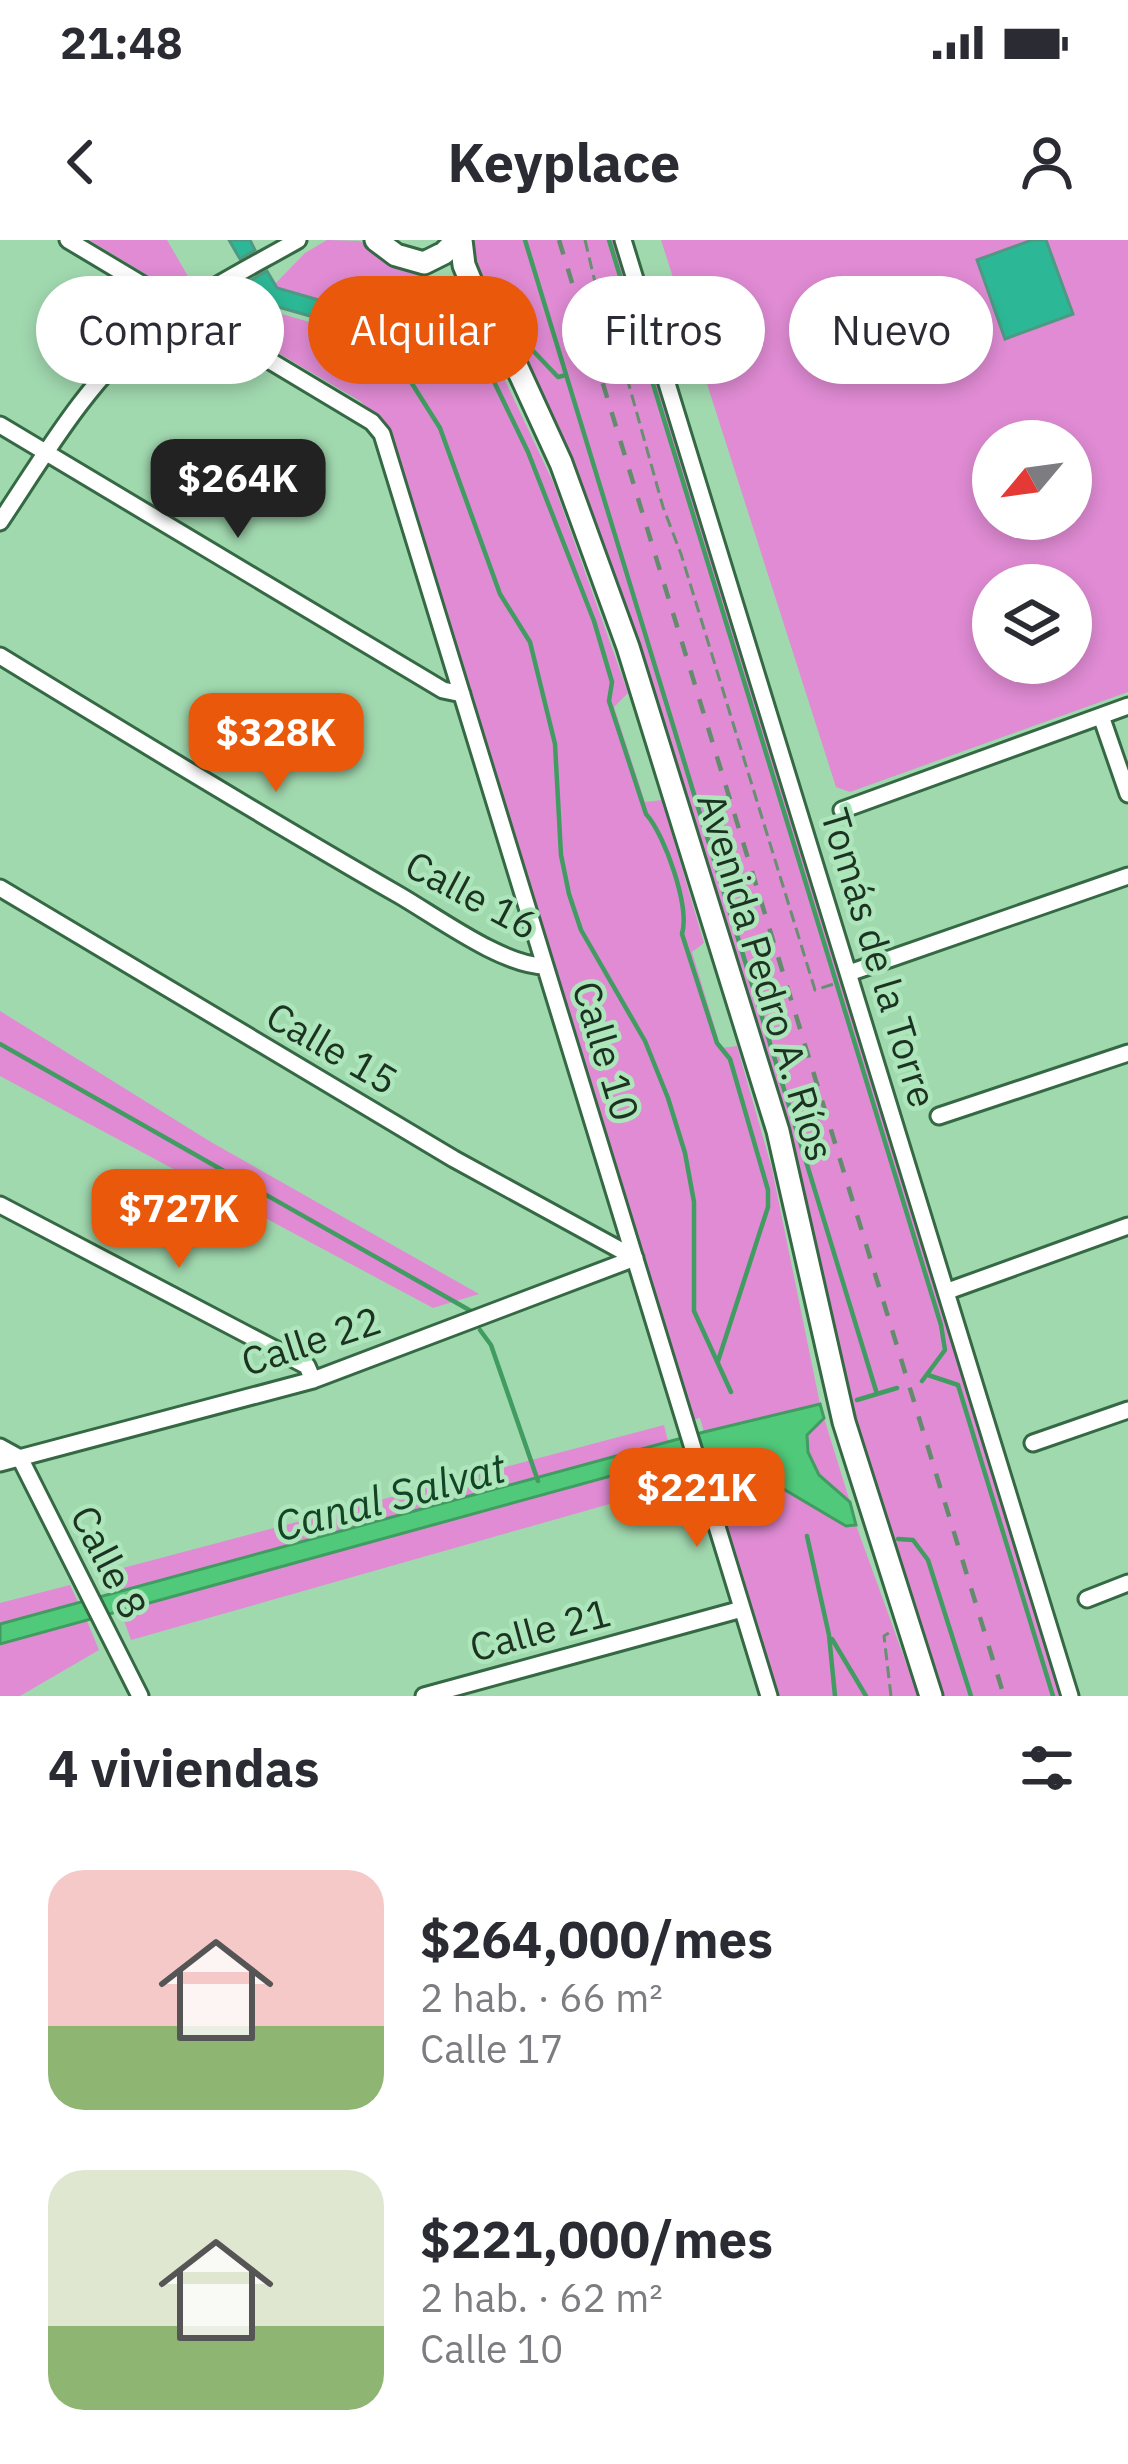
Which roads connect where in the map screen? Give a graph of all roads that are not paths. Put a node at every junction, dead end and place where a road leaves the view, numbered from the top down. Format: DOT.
graph roads {
  1 [pos="68,240"];
  2 [pos="298,240"];
  3 [pos="376,240"];
  4 [pos="459,240"];
  5 [pos="623,240"];
  6 [pos="424,262"];
  7 [pos="128,276"];
  8 [pos="237,276"];
  9 [pos="450,276"];
  10 [pos="468,276"];
  11 [pos="284,370"];
  12 [pos="99,384"];
  13 [pos="524,384"];
  14 [pos="0,425"];
  15 [pos="45,454"];
  16 [pos="0,523"];
  17 [pos="0,656"];
  18 [pos="462,694"];
  19 [pos="1128,706"];
  20 [pos="1101,716"];
  21 [pos="1128,794"];
  22 [pos="842,810"];
  23 [pos="1128,876"];
  24 [pos="0,888"];
  25 [pos="545,966"];
  26 [pos="849,973"];
  27 [pos="1128,1053"];
  28 [pos="939,1116"];
  29 [pos="0,1204"];
  30 [pos="1128,1226"];
  31 [pos="635,1258"];
  32 [pos="948,1291"];
  33 [pos="314,1380"];
  34 [pos="1128,1410"];
  35 [pos="1033,1443"];
  36 [pos="0,1447"];
  37 [pos="20,1458"];
  38 [pos="0,1463"];
  39 [pos="1128,1583"];
  40 [pos="1087,1599"];
  41 [pos="742,1610"];
  42 [pos="460,1691"];
  43 [pos="140,1696"];
  44 [pos="424,1696"];
  45 [pos="769,1696"];
  46 [pos="931,1696"];
  47 [pos="1070,1696"];
  1 -- 7 [label="street"];
  2 -- 8 [label="street"];
  3 -- 6 [label="main road, Avenida Pedro A. Ríos"];
  4 -- 6 [label="main road"];
  4 -- 10 [label="main road, Avenida Pedro A. Ríos"];
  5 -- 26 [label="street, Tomás de la Torre"];
  6 -- 9 [label="main road, Avenida Pedro A. Ríos"];
  11 -- 18 [label="street, Calle 10"];
  12 -- 15 [label="street"];
  13 -- 46 [label="main road, Avenida Pedro A. Ríos"];
  14 -- 15 [label="street"];
  15 -- 16 [label="street"];
  15 -- 18 [label="street"];
  17 -- 25 [label="street, Calle 16"];
  18 -- 25 [label="street, Calle 10"];
  19 -- 20 [label="street"];
  20 -- 21 [label="street"];
  20 -- 22 [label="street"];
  23 -- 26 [label="street"];
  24 -- 31 [label="street, Calle 15"];
  25 -- 31 [label="street, Calle 10"];
  26 -- 32 [label="street, Tomás de la Torre"];
  27 -- 28 [label="street"];
  29 -- 33 [label="street"];
  30 -- 32 [label="street"];
  31 -- 33 [label="street, Calle 22"];
  31 -- 41 [label="street, Calle 10"];
  32 -- 47 [label="street, Tomás de la Torre"];
  33 -- 37 [label="street, Calle 22"];
  34 -- 35 [label="street"];
  36 -- 37 [label="street"];
  37 -- 38 [label="street, Calle 22"];
  37 -- 43 [label="street, Calle 8"];
  39 -- 40 [label="street"];
  41 -- 42 [label="street, Calle 21"];
  41 -- 45 [label="street, Calle 10"];
  42 -- 44 [label="street, Calle 21"];
}
